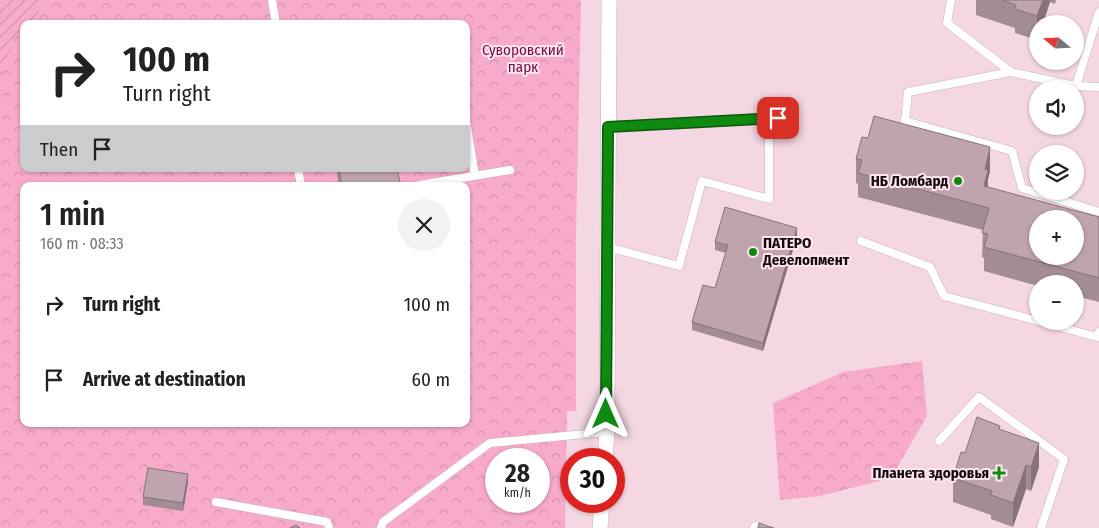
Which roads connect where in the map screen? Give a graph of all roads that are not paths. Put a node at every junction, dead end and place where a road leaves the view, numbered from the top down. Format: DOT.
graph roads {
  1 [pos="272,0"];
  2 [pos="609,0"];
  3 [pos="951,0"];
  4 [pos="1099,12"];
  5 [pos="275,20"];
  6 [pos="1011,72"];
  7 [pos="1048,80"];
  8 [pos="1078,80"];
  9 [pos="1084,86"];
  10 [pos="1099,87"];
  11 [pos="778,118"];
  12 [pos="769,119"];
  13 [pos="608,127"];
  14 [pos="470,143"];
  15 [pos="510,170"];
  16 [pos="476,176"];
  17 [pos="438,182"];
  18 [pos="1099,212"];
  19 [pos="861,241"];
  20 [pos="607,247"];
  21 [pos="1029,319"];
  22 [pos="1071,330"];
  23 [pos="1099,332"];
  24 [pos="606,432"];
  25 [pos="938,441"];
  26 [pos="605,448"];
  27 [pos="216,502"];
  28 [pos="601,513"];
  29 [pos="329,528"];
  30 [pos="381,528"];
  31 [pos="600,528"];
  32 [pos="754,528"];
  33 [pos="767,528"];
  34 [pos="1041,528"];
  1 -- 5 [label="lane"];
  2 -- 13 [label="street"];
  3 -- 6 [label="lane"];
  4 -- 8 [label="lane"];
  6 -- 7 [label="lane"];
  6 -- 18 [label="lane"];
  9 -- 10 [label="lane"];
  11 -- 12 [label="lane"];
  12 -- 13 [label="lane"];
  12 -- 20 [label="lane"];
  13 -- 20 [label="street"];
  14 -- 16 [label="lane"];
  15 -- 16 [label="lane"];
  16 -- 17 [label="lane"];
  19 -- 21 [label="lane"];
  20 -- 24 [label="street"];
  22 -- 23 [label="lane"];
  24 -- 26 [label="street"];
  24 -- 30 [label="lane"];
  25 -- 34 [label="lane"];
  27 -- 29 [label="lane"];
  28 -- 31 [label="street"];
  32 -- 33 [label="lane"];
}
